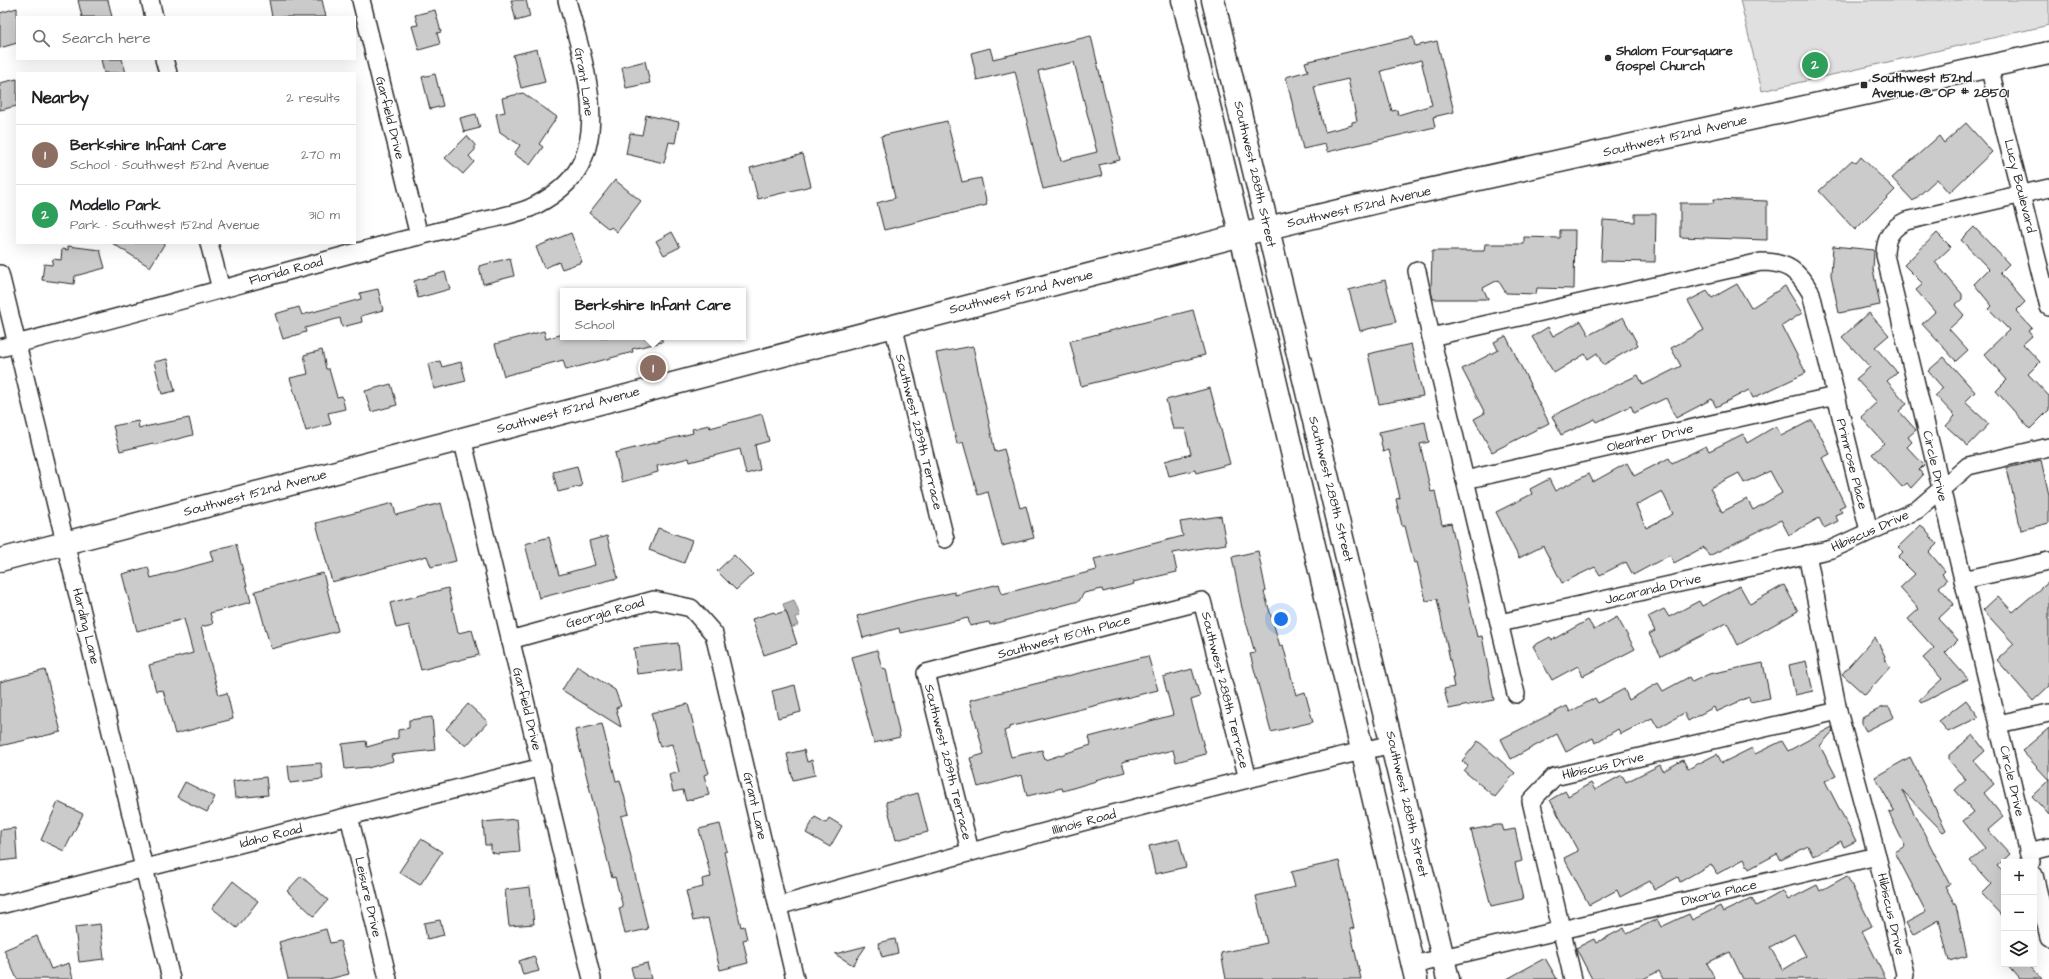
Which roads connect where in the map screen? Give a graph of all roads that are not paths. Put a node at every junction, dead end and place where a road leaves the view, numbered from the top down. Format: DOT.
graph roads {
  1 [pos="150,0"];
  2 [pos="361,0"];
  3 [pos="567,0"];
  4 [pos="1183,0"];
  5 [pos="1213,0"];
  6 [pos="154,16"];
  7 [pos="2049,53"];
  8 [pos="164,60"];
  9 [pos="1989,66"];
  10 [pos="168,72"];
  11 [pos="580,164"];
  12 [pos="2049,188"];
  13 [pos="2022,194"];
  14 [pos="1268,228"];
  15 [pos="419,236"];
  16 [pos="1240,236"];
  17 [pos="209,244"];
  18 [pos="1417,271"];
  19 [pos="0,274"];
  20 [pos="221,289"];
  21 [pos="2049,307"];
  22 [pos="893,325"];
  23 [pos="1431,337"];
  24 [pos="17,343"];
  25 [pos="0,348"];
  26 [pos="1835,396"];
  27 [pos="462,438"];
  28 [pos="2049,447"];
  29 [pos="1465,480"];
  30 [pos="1941,490"];
  31 [pos="1869,531"];
  32 [pos="945,539"];
  33 [pos="66,543"];
  34 [pos="1807,554"];
  35 [pos="0,560"];
  36 [pos="2049,561"];
  37 [pos="1963,580"];
  38 [pos="1202,601"];
  39 [pos="1500,623"];
  40 [pos="714,634"];
  41 [pos="510,640"];
  42 [pos="926,674"];
  43 [pos="1516,694"];
  44 [pos="1838,711"];
  45 [pos="2049,713"];
  46 [pos="1998,724"];
  47 [pos="1392,744"];
  48 [pos="1362,751"];
  49 [pos="542,766"];
  50 [pos="1248,779"];
  51 [pos="349,816"];
  52 [pos="2049,847"];
  53 [pos="970,851"];
  54 [pos="1877,856"];
  55 [pos="2030,857"];
  56 [pos="144,868"];
  57 [pos="2037,887"];
  58 [pos="0,905"];
  59 [pos="778,906"];
  60 [pos="1561,929"];
  61 [pos="2049,937"];
  62 [pos="1443,958"];
  63 [pos="1415,972"];
  64 [pos="171,979"];
  65 [pos="388,979"];
  66 [pos="592,979"];
  67 [pos="795,979"];
  68 [pos="1448,979"];
  69 [pos="1573,979"];
  70 [pos="1904,979"];
  1 -- 6 [label="street"];
  2 -- 15 [label="street, Garfield Drive"];
  3 -- 11 [label="street, Grant Lane"];
  4 -- 16 [label="street"];
  5 -- 14 [label="street, Southwest 288th Street"];
  7 -- 9 [label="street, Southwest 152nd Avenue"];
  8 -- 10 [label="street"];
  9 -- 13 [label="street, Lucy Boulevard"];
  9 -- 14 [label="street, Southwest 152nd Avenue"];
  11 -- 15 [label="street, Florida Road"];
  12 -- 13 [label="street, Circle Drive"];
  13 -- 21 [label="street, Lucy Boulevard"];
  13 -- 30 [label="street, Circle Drive"];
  14 -- 16 [label="street, Southwest 152nd Avenue"];
  14 -- 47 [label="street, Southwest 288th Street"];
  15 -- 20 [label="street, Florida Road"];
  16 -- 22 [label="street, Southwest 152nd Avenue"];
  16 -- 48 [label="street"];
  17 -- 20 [label="street"];
  18 -- 23 [label="street"];
  19 -- 24 [label="street, Harding Lane"];
  20 -- 24 [label="street, Florida Road"];
  22 -- 27 [label="street, Southwest 152nd Avenue"];
  22 -- 32 [label="street, Southwest 289th Terrace"];
  23 -- 26 [label="street, Primrose Place"];
  23 -- 29 [label="street"];
  24 -- 25 [label="street, Florida Road"];
  24 -- 33 [label="street, Harding Lane"];
  26 -- 29 [label="street, Oleanher Drive"];
  26 -- 31 [label="street, Primrose Place"];
  27 -- 33 [label="street, Southwest 152nd Avenue"];
  27 -- 41 [label="street, Garfield Drive"];
  28 -- 30 [label="street"];
  29 -- 39 [label="street"];
  30 -- 31 [label="street, Hibiscus Drive"];
  30 -- 37 [label="street, Circle Drive"];
  31 -- 34 [label="street, Hibiscus Drive"];
  33 -- 35 [label="street, Southwest 152nd Avenue"];
  33 -- 56 [label="street, Harding Lane"];
  34 -- 39 [label="street, Jacaranda Drive"];
  34 -- 44 [label="street, Hibiscus Drive"];
  36 -- 37 [label="street"];
  37 -- 46 [label="street, Circle Drive"];
  38 -- 42 [label="street, Southwest 150th Place"];
  38 -- 50 [label="street, Southwest 288th Terrace"];
  39 -- 43 [label="street"];
  40 -- 41 [label="street, Georgia Road"];
  40 -- 59 [label="street, Grant Lane"];
  41 -- 49 [label="street, Garfield Drive"];
  42 -- 53 [label="street, Southwest 289th Terrace"];
  44 -- 54 [label="street, Hibiscus Drive"];
  44 -- 60 [label="street, Hibiscus Drive"];
  45 -- 46 [label="street"];
  46 -- 55 [label="street, Circle Drive"];
  47 -- 48 [label="street, Illinois Road"];
  47 -- 62 [label="street, Southwest 288th Street"];
  48 -- 50 [label="street, Illinois Road"];
  48 -- 63 [label="street"];
  49 -- 51 [label="street, Idaho Road"];
  49 -- 66 [label="street, Garfield Drive"];
  50 -- 53 [label="street, Illinois Road"];
  51 -- 56 [label="street, Idaho Road"];
  51 -- 65 [label="street, Leisure Drive"];
  52 -- 55 [label="street"];
  53 -- 59 [label="street, Illinois Road"];
  54 -- 60 [label="street, Dixoria Place"];
  54 -- 70 [label="street, Hibiscus Drive"];
  56 -- 58 [label="street, Idaho Road"];
  56 -- 64 [label="street, Harding Lane"];
  57 -- 61 [label="street"];
  59 -- 67 [label="street, Grant Lane"];
  60 -- 62 [label="street, Dixoria Place"];
  60 -- 69 [label="street, Hibiscus Drive"];
  62 -- 63 [label="street, Dixoria Place"];
  62 -- 68 [label="street, Southwest 288th Street"];
}
